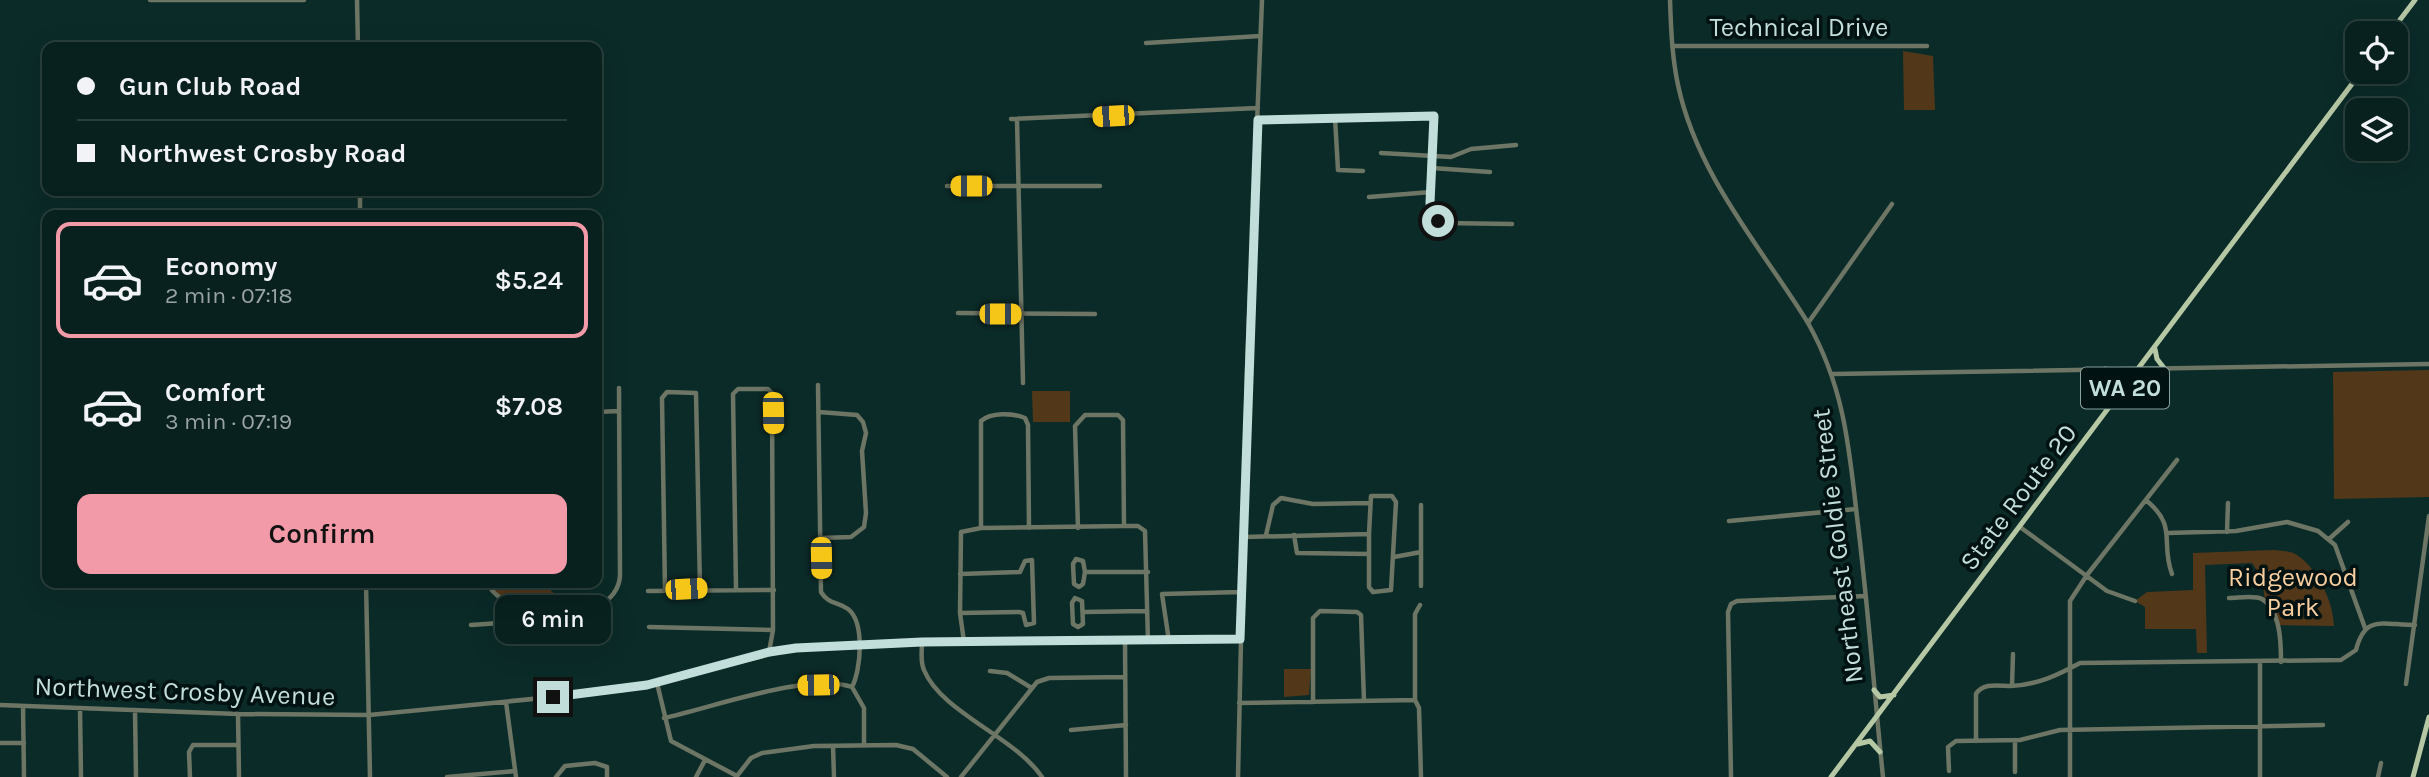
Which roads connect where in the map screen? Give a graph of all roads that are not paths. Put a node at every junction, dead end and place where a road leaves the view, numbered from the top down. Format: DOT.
graph roads {
  1 [pos="304,0"];
  2 [pos="357,0"];
  3 [pos="1262,0"];
  4 [pos="1670,0"];
  5 [pos="2415,0"];
  6 [pos="150,1"];
  7 [pos="2399,21"];
  8 [pos="1260,36"];
  9 [pos="358,42"];
  10 [pos="1146,43"];
  11 [pos="1672,46"];
  12 [pos="1927,46"];
  13 [pos="2352,84"];
  14 [pos="1258,108"];
  15 [pos="1335,118"];
  16 [pos="1258,120"];
  17 [pos="1516,145"];
  18 [pos="1381,153"];
  19 [pos="1432,156"];
  20 [pos="1431,168"];
  21 [pos="1363,171"];
  22 [pos="1490,172"];
  23 [pos="947,186"];
  24 [pos="1100,186"];
  25 [pos="1018,187"];
  26 [pos="1430,192"];
  27 [pos="1369,197"];
  28 [pos="1892,204"];
  29 [pos="1512,224"];
  30 [pos="958,313"];
  31 [pos="1021,314"];
  32 [pos="1095,314"];
  33 [pos="1808,323"];
  34 [pos="2155,348"];
  35 [pos="2429,364"];
  36 [pos="2140,368"];
  37 [pos="2164,368"];
  38 [pos="2105,369"];
  39 [pos="1833,374"];
  40 [pos="1023,383"];
  41 [pos="818,385"];
  42 [pos="619,388"];
  43 [pos="2123,391"];
  44 [pos="619,411"];
  45 [pos="602,412"];
  46 [pos="819,412"];
  47 [pos="2176,460"];
  48 [pos="2147,501"];
  49 [pos="1369,503"];
  50 [pos="2228,503"];
  51 [pos="1421,505"];
  52 [pos="1856,509"];
  53 [pos="2429,516"];
  54 [pos="1729,521"];
  55 [pos="2348,522"];
  56 [pos="1124,526"];
  57 [pos="2020,527"];
  58 [pos="981,528"];
  59 [pos="1029,528"];
  60 [pos="1078,528"];
  61 [pos="2227,532"];
  62 [pos="2168,533"];
  63 [pos="1368,534"];
  64 [pos="1266,535"];
  65 [pos="1294,535"];
  66 [pos="1244,537"];
  67 [pos="821,538"];
  68 [pos="2329,539"];
  69 [pos="1421,552"];
  70 [pos="1369,554"];
  71 [pos="1394,556"];
  72 [pos="1085,572"];
  73 [pos="1148,572"];
  74 [pos="960,574"];
  75 [pos="2172,574"];
  76 [pos="2087,575"];
  77 [pos="1421,586"];
  78 [pos="366,588"];
  79 [pos="490,588"];
  80 [pos="700,589"];
  81 [pos="736,589"];
  82 [pos="665,590"];
  83 [pos="774,590"];
  84 [pos="648,591"];
  85 [pos="1241,592"];
  86 [pos="1866,596"];
  87 [pos="2229,598"];
  88 [pos="2135,601"];
  89 [pos="513,605"];
  90 [pos="1420,605"];
  91 [pos="1146,611"];
  92 [pos="1084,612"];
  93 [pos="960,613"];
  94 [pos="471,625"];
  95 [pos="2415,625"];
  96 [pos="649,627"];
  97 [pos="2365,628"];
  98 [pos="774,629"];
  99 [pos="1240,639"];
  100 [pos="1125,641"];
  101 [pos="1148,641"];
  102 [pos="1169,641"];
  103 [pos="922,642"];
  104 [pos="964,642"];
  105 [pos="860,645"];
  106 [pos="769,652"];
  107 [pos="2013,654"];
  108 [pos="2260,662"];
  109 [pos="2281,662"];
  110 [pos="2070,668"];
  111 [pos="990,671"];
  112 [pos="1125,677"];
  113 [pos="657,682"];
  114 [pos="2406,684"];
  115 [pos="2012,686"];
  116 [pos="852,687"];
  117 [pos="1031,687"];
  118 [pos="1874,690"];
  119 [pos="1894,695"];
  120 [pos="1364,701"];
  121 [pos="1416,701"];
  122 [pos="506,702"];
  123 [pos="1313,702"];
  124 [pos="1239,703"];
  125 [pos="0,705"];
  126 [pos="23,705"];
  127 [pos="80,708"];
  128 [pos="135,710"];
  129 [pos="238,714"];
  130 [pos="369,715"];
  131 [pos="2429,717"];
  132 [pos="664,718"];
  133 [pos="1876,718"];
  134 [pos="1126,725"];
  135 [pos="2259,726"];
  136 [pos="2323,726"];
  137 [pos="1071,730"];
  138 [pos="2070,730"];
  139 [pos="996,736"];
  140 [pos="2015,740"];
  141 [pos="1976,741"];
  142 [pos="0,743"];
  143 [pos="24,743"];
  144 [pos="864,744"];
  145 [pos="238,745"];
  146 [pos="1856,745"];
  147 [pos="833,746"];
  148 [pos="1880,752"];
  149 [pos="705,760"];
  150 [pos="2381,763"];
  151 [pos="1949,771"];
  152 [pos="2015,772"];
  153 [pos="515,774"];
  154 [pos="24,777"];
  155 [pos="81,777"];
  156 [pos="136,777"];
  157 [pos="190,777"];
  158 [pos="239,777"];
  159 [pos="370,777"];
  160 [pos="447,777"];
  161 [pos="556,777"];
  162 [pos="607,777"];
  163 [pos="696,777"];
  164 [pos="738,777"];
  165 [pos="834,777"];
  166 [pos="947,777"];
  167 [pos="961,777"];
  168 [pos="1042,777"];
  169 [pos="1126,777"];
  170 [pos="1238,777"];
  171 [pos="1420,777"];
  172 [pos="1731,777"];
  173 [pos="1832,777"];
  174 [pos="1883,777"];
  175 [pos="2070,777"];
  176 [pos="2260,777"];
  177 [pos="2378,777"];
  178 [pos="2413,777"];
  1 -- 6 [label="street"];
  2 -- 9 [label="street"];
  3 -- 8 [label="street"];
  4 -- 11 [label="street, Northeast Goldie Street"];
  5 -- 7 [label="main road"];
  8 -- 10 [label="street"];
  8 -- 14 [label="street"];
  11 -- 12 [label="street, Technical Drive"];
  11 -- 33 [label="street, Northeast Goldie Street"];
  13 -- 34 [label="main road, State Route 20 / WA 20"];
  14 -- 16 [label="street"];
  14 -- 25 [label="street"];
  15 -- 16 [label="street"];
  15 -- 19 [label="street"];
  15 -- 21 [label="street"];
  16 -- 66 [label="street"];
  17 -- 19 [label="street"];
  18 -- 19 [label="street"];
  19 -- 20 [label="street"];
  20 -- 22 [label="street"];
  20 -- 26 [label="street"];
  23 -- 25 [label="street"];
  24 -- 25 [label="street"];
  25 -- 31 [label="street"];
  26 -- 27 [label="street"];
  26 -- 29 [label="street"];
  28 -- 33 [label="street"];
  30 -- 31 [label="street"];
  31 -- 32 [label="street"];
  31 -- 40 [label="street"];
  33 -- 39 [label="street, Northeast Goldie Street"];
  34 -- 36 [label="main road, State Route 20 / WA 20"];
  34 -- 37 [label="main road"];
  35 -- 37 [label="street"];
  36 -- 37 [label="street"];
  36 -- 38 [label="street"];
  36 -- 43 [label="main road, State Route 20 / WA 20"];
  38 -- 39 [label="street"];
  38 -- 43 [label="main road"];
  39 -- 52 [label="street, Northeast Goldie Street"];
  41 -- 46 [label="street"];
  42 -- 44 [label="street"];
  43 -- 57 [label="main road, State Route 20 / WA 20"];
  44 -- 45 [label="street"];
  44 -- 89 [label="street"];
  46 -- 67 [label="street"];
  46 -- 67 [label="street"];
  47 -- 48 [label="street"];
  48 -- 62 [label="street"];
  48 -- 76 [label="street"];
  49 -- 63 [label="street"];
  49 -- 64 [label="street"];
  49 -- 71 [label="street"];
  50 -- 61 [label="street"];
  51 -- 69 [label="street"];
  52 -- 54 [label="street"];
  52 -- 86 [label="street, Northeast Goldie Street"];
  53 -- 95 [label="street"];
  55 -- 68 [label="street"];
  56 -- 60 [label="street"];
  56 -- 60 [label="street"];
  56 -- 73 [label="street"];
  57 -- 76 [label="street"];
  57 -- 119 [label="main road, State Route 20 / WA 20"];
  58 -- 59 [label="street"];
  58 -- 59 [label="street"];
  58 -- 74 [label="street"];
  59 -- 60 [label="street"];
  61 -- 62 [label="street"];
  61 -- 68 [label="street"];
  62 -- 75 [label="street"];
  63 -- 65 [label="street"];
  63 -- 70 [label="street"];
  64 -- 65 [label="street"];
  64 -- 66 [label="street"];
  65 -- 70 [label="street"];
  66 -- 85 [label="street"];
  67 -- 105 [label="street"];
  68 -- 97 [label="street"];
  69 -- 71 [label="street"];
  69 -- 77 [label="street"];
  70 -- 71 [label="street"];
  72 -- 72 [label="street"];
  72 -- 73 [label="street"];
  73 -- 91 [label="street"];
  74 -- 93 [label="street"];
  74 -- 93 [label="street"];
  76 -- 88 [label="street"];
  76 -- 110 [label="street"];
  78 -- 130 [label="street"];
  79 -- 89 [label="street"];
  80 -- 81 [label="street"];
  80 -- 82 [label="street"];
  80 -- 82 [label="street"];
  81 -- 83 [label="street"];
  81 -- 83 [label="street"];
  82 -- 84 [label="street"];
  83 -- 98 [label="street"];
  85 -- 99 [label="street"];
  85 -- 102 [label="street"];
  86 -- 118 [label="street, Northeast Goldie Street"];
  86 -- 172 [label="street"];
  87 -- 109 [label="street"];
  89 -- 94 [label="street"];
  90 -- 121 [label="street"];
  91 -- 92 [label="street"];
  91 -- 101 [label="street"];
  92 -- 92 [label="street"];
  93 -- 104 [label="street"];
  95 -- 97 [label="street"];
  95 -- 114 [label="street"];
  96 -- 98 [label="street"];
  97 -- 109 [label="street"];
  98 -- 106 [label="street"];
  99 -- 102 [label="street, Northwest Crosby Avenue"];
  99 -- 124 [label="street"];
  100 -- 101 [label="street, Northwest Crosby Avenue"];
  100 -- 104 [label="street, Northwest Crosby Avenue"];
  100 -- 112 [label="street"];
  101 -- 102 [label="street, Northwest Crosby Avenue"];
  103 -- 104 [label="street, Northwest Crosby Avenue"];
  103 -- 105 [label="street, Northwest Crosby Avenue"];
  103 -- 139 [label="street"];
  105 -- 106 [label="street, Northwest Crosby Avenue"];
  105 -- 116 [label="street"];
  106 -- 113 [label="street, Northwest Crosby Avenue"];
  107 -- 115 [label="street"];
  108 -- 109 [label="street"];
  108 -- 110 [label="street"];
  108 -- 135 [label="street"];
  110 -- 115 [label="street"];
  110 -- 138 [label="street"];
  111 -- 117 [label="street"];
  112 -- 117 [label="street"];
  112 -- 134 [label="street"];
  113 -- 122 [label="street, Northwest Crosby Avenue"];
  113 -- 132 [label="street"];
  115 -- 141 [label="street"];
  116 -- 132 [label="street"];
  116 -- 144 [label="street"];
  117 -- 139 [label="street"];
  118 -- 119 [label="main road"];
  118 -- 133 [label="street, Northeast Goldie Street"];
  119 -- 133 [label="main road, State Route 20 / WA 20"];
  120 -- 121 [label="street"];
  120 -- 123 [label="street"];
  120 -- 123 [label="street"];
  121 -- 171 [label="street"];
  122 -- 130 [label="street, Northwest Crosby Avenue"];
  122 -- 153 [label="street"];
  123 -- 124 [label="street"];
  124 -- 170 [label="street"];
  125 -- 126 [label="street, Northwest Crosby Avenue"];
  126 -- 127 [label="street, Northwest Crosby Avenue"];
  126 -- 143 [label="street"];
  127 -- 128 [label="street, Northwest Crosby Avenue"];
  127 -- 155 [label="street"];
  128 -- 129 [label="street, Northwest Crosby Avenue"];
  128 -- 156 [label="street"];
  129 -- 130 [label="street, Northwest Crosby Avenue"];
  129 -- 145 [label="street"];
  130 -- 159 [label="street"];
  131 -- 178 [label="main road"];
  132 -- 149 [label="street"];
  133 -- 146 [label="main road, State Route 20 / WA 20"];
  133 -- 148 [label="street, Northeast Goldie Street"];
  134 -- 137 [label="street"];
  134 -- 169 [label="street"];
  135 -- 136 [label="street"];
  135 -- 138 [label="street"];
  135 -- 176 [label="street"];
  138 -- 140 [label="street"];
  138 -- 175 [label="street"];
  139 -- 167 [label="street"];
  139 -- 168 [label="street"];
  140 -- 141 [label="street"];
  140 -- 152 [label="street"];
  141 -- 151 [label="street"];
  142 -- 143 [label="street"];
  143 -- 154 [label="street"];
  144 -- 147 [label="street"];
  144 -- 166 [label="street"];
  145 -- 157 [label="street"];
  145 -- 158 [label="street"];
  146 -- 148 [label="main road"];
  146 -- 173 [label="main road, State Route 20 / WA 20"];
  147 -- 164 [label="street"];
  147 -- 165 [label="street"];
  148 -- 174 [label="street, Northeast Goldie Street"];
  149 -- 163 [label="street"];
  149 -- 164 [label="street"];
  150 -- 177 [label="street"];
  153 -- 160 [label="street"];
  161 -- 162 [label="street"];
}
